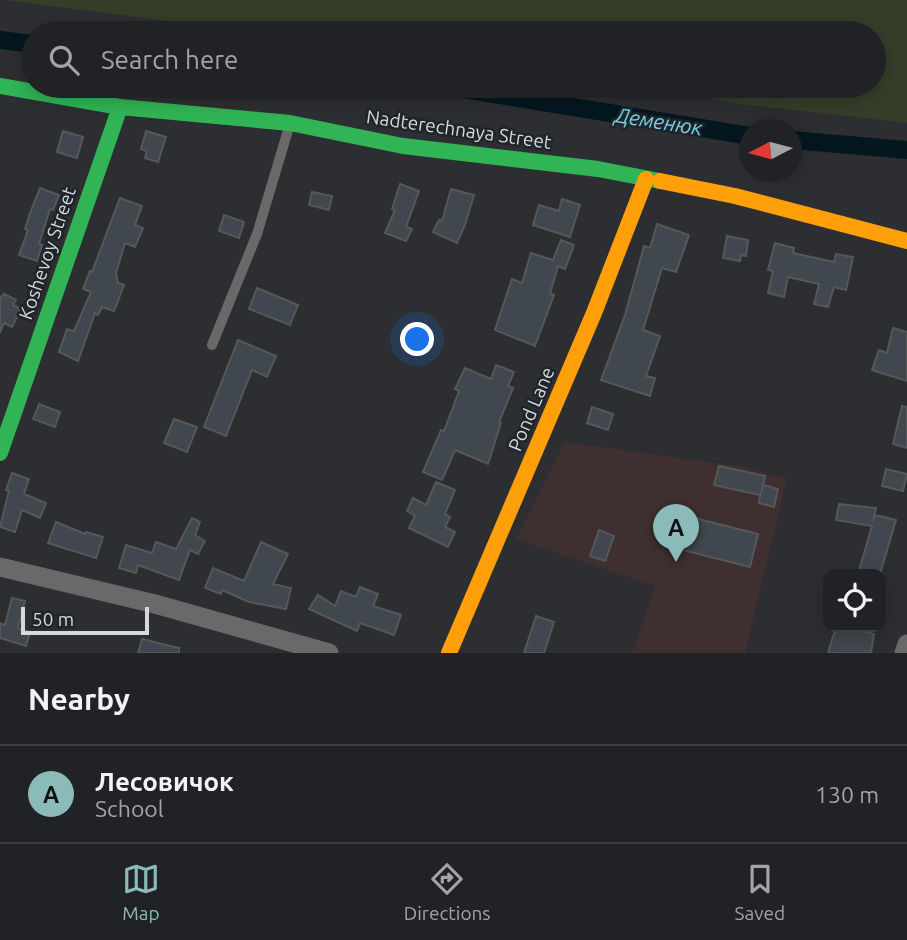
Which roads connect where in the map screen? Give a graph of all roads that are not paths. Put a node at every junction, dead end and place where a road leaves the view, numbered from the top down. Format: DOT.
graph roads {
  1 [pos="0,86"];
  2 [pos="21,90"];
  3 [pos="69,98"];
  4 [pos="121,107"];
  5 [pos="290,123"];
  6 [pos="646,178"];
  7 [pos="907,241"];
  8 [pos="212,345"];
  9 [pos="0,453"];
  10 [pos="0,567"];
  11 [pos="907,644"];
  12 [pos="329,653"];
  13 [pos="449,653"];
  14 [pos="904,653"];
  1 -- 2 [label="street, Nadterechnaya Street"];
  3 -- 4 [label="street, Nadterechnaya Street"];
  4 -- 5 [label="street, Nadterechnaya Street"];
  4 -- 9 [label="street, Koshevoy Street"];
  5 -- 6 [label="street, Nadterechnaya Street"];
  5 -- 8 [label="lane"];
  6 -- 7 [label="street, Nadterechnaya Street"];
  6 -- 13 [label="street, Pond Lane"];
  10 -- 12 [label="street"];
  11 -- 14 [label="street"];
}
